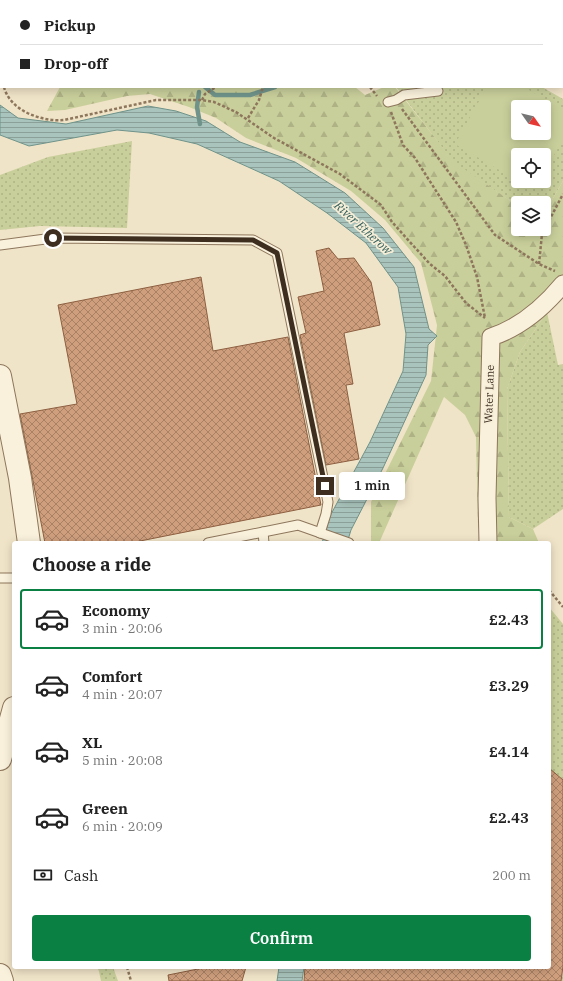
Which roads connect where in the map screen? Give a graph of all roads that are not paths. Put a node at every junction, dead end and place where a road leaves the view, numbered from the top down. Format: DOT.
graph roads {
  1 [pos="438,91"];
  2 [pos="392,101"];
  3 [pos="0,245"];
  4 [pos="560,278"];
  5 [pos="0,376"];
  6 [pos="263,532"];
  7 [pos="320,533"];
  8 [pos="29,541"];
  9 [pos="218,541"];
  10 [pos="264,541"];
  11 [pos="343,541"];
  12 [pos="488,541"];
  13 [pos="0,578"];
  14 [pos="12,578"];
  15 [pos="12,715"];
  16 [pos="2,750"];
  17 [pos="0,975"];
  18 [pos="2,981"];
  1 -- 2 [label="lane"];
  3 -- 7 [label="lane"];
  4 -- 12 [label="street, Water Lane"];
  5 -- 8 [label="street"];
  6 -- 7 [label="lane"];
  6 -- 9 [label="lane"];
  6 -- 10 [label="lane"];
  7 -- 11 [label="lane"];
  13 -- 14 [label="lane"];
  15 -- 16 [label="street"];
  17 -- 18 [label="street"];
}
